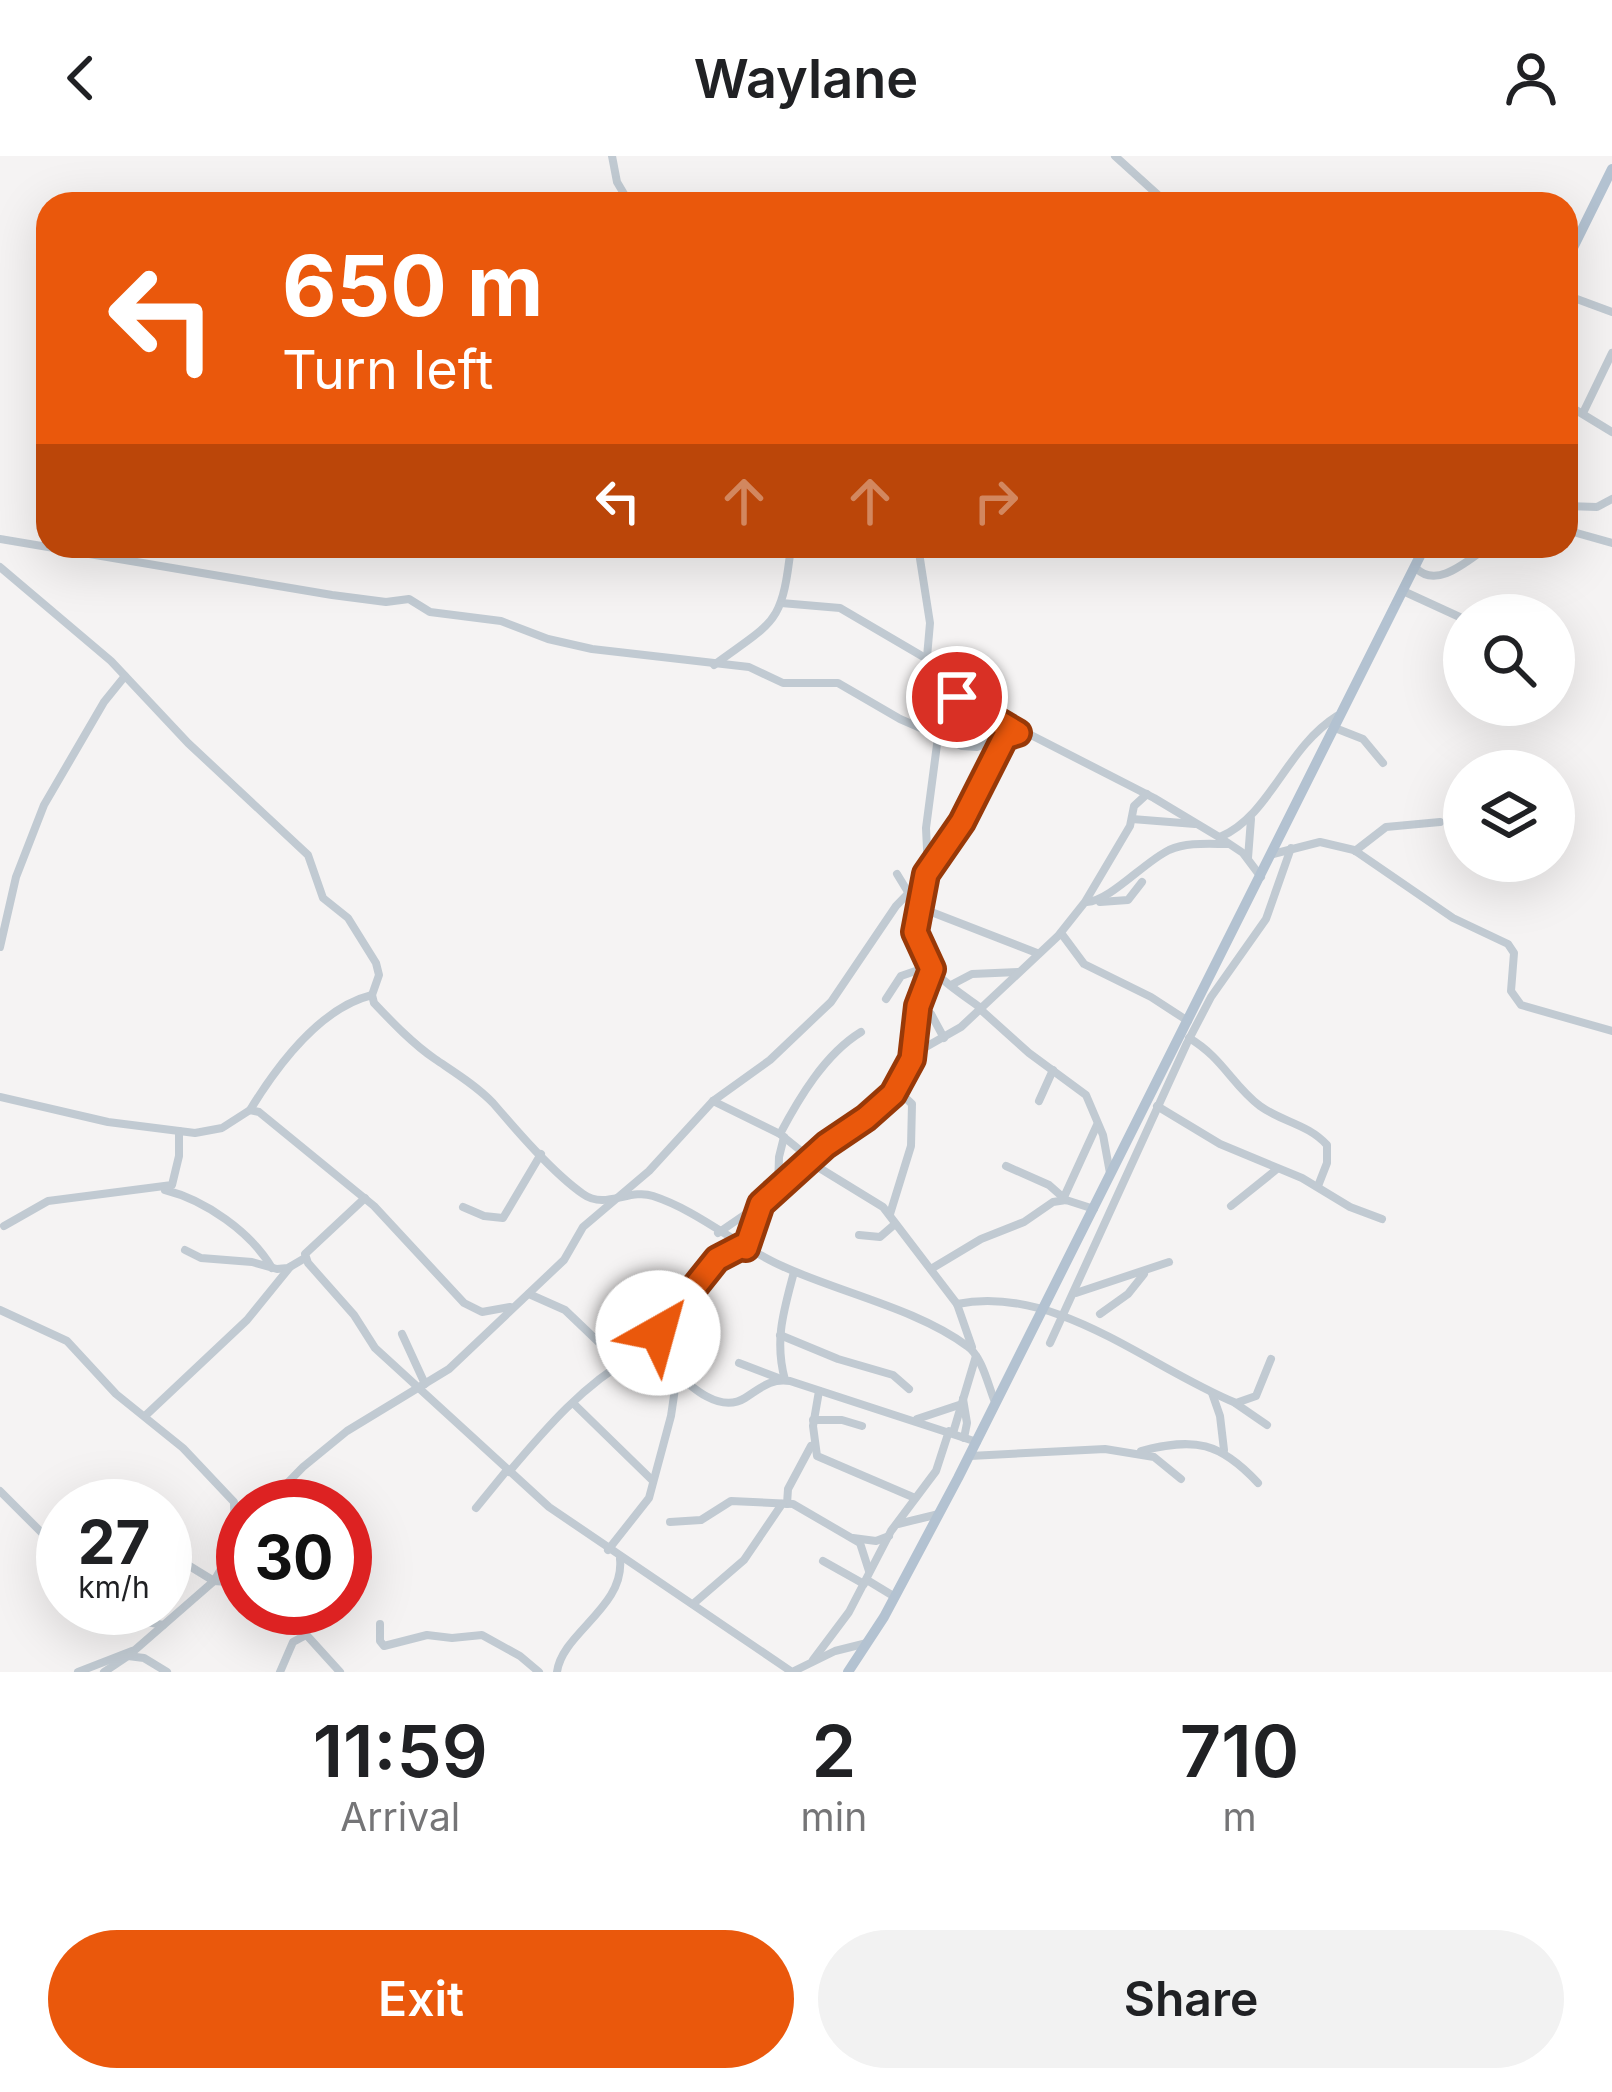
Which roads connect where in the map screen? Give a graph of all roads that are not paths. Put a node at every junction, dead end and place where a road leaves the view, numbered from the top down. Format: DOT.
graph roads {
  1 [pos="612,156"];
  2 [pos="1115,156"];
  3 [pos="1612,169"];
  4 [pos="623,192"];
  5 [pos="1155,192"];
  6 [pos="1578,238"];
  7 [pos="1578,299"];
  8 [pos="1612,311"];
  9 [pos="1612,353"];
  10 [pos="1578,411"];
  11 [pos="1582,413"];
  12 [pos="1612,432"];
  13 [pos="1612,500"];
  14 [pos="1578,506"];
  15 [pos="1578,533"];
  16 [pos="0,539"];
  17 [pos="1612,543"];
  18 [pos="36,546"];
  19 [pos="104,558"];
  20 [pos="789,558"];
  21 [pos="920,558"];
  22 [pos="1419,558"];
  23 [pos="1468,558"];
  24 [pos="1415,566"];
  25 [pos="0,567"];
  26 [pos="1403,591"];
  27 [pos="781,603"];
  28 [pos="1443,609"];
  29 [pos="927,659"];
  30 [pos="714,665"];
  31 [pos="125,676"];
  32 [pos="1343,712"];
  33 [pos="1335,728"];
  34 [pos="1018,733"];
  35 [pos="938,736"];
  36 [pos="1005,737"];
  37 [pos="1382,763"];
  38 [pos="1147,794"];
  39 [pos="1250,818"];
  40 [pos="1132,819"];
  41 [pos="1440,822"];
  42 [pos="1196,824"];
  43 [pos="1219,837"];
  44 [pos="1230,844"];
  45 [pos="1291,848"];
  46 [pos="1355,851"];
  47 [pos="1273,854"];
  48 [pos="1248,860"];
  49 [pos="927,873"];
  50 [pos="897,874"];
  51 [pos="1261,878"];
  52 [pos="1142,882"];
  53 [pos="908,892"];
  54 [pos="1099,901"];
  55 [pos="1085,902"];
  56 [pos="5,907"];
  57 [pos="921,908"];
  58 [pos="1061,933"];
  59 [pos="0,947"];
  60 [pos="1038,953"];
  61 [pos="931,968"];
  62 [pos="1018,971"];
  63 [pos="951,985"];
  64 [pos="372,995"];
  65 [pos="886,999"];
  66 [pos="981,1008"];
  67 [pos="918,1009"];
  68 [pos="1188,1021"];
  69 [pos="1612,1031"];
  70 [pos="861,1032"];
  71 [pos="944,1038"];
  72 [pos="1189,1038"];
  73 [pos="912,1059"];
  74 [pos="1053,1070"];
  75 [pos="895,1088"];
  76 [pos="0,1097"];
  77 [pos="713,1101"];
  78 [pos="1039,1101"];
  79 [pos="1157,1106"];
  80 [pos="250,1110"];
  81 [pos="1097,1125"];
  82 [pos="179,1131"];
  83 [pos="782,1136"];
  84 [pos="542,1154"];
  85 [pos="809,1160"];
  86 [pos="1006,1166"];
  87 [pos="1278,1168"];
  88 [pos="1111,1173"];
  89 [pos="1318,1186"];
  90 [pos="162,1189"];
  91 [pos="778,1189"];
  92 [pos="365,1198"];
  93 [pos="617,1198"];
  94 [pos="1065,1198"];
  95 [pos="761,1204"];
  96 [pos="1232,1206"];
  97 [pos="463,1207"];
  98 [pos="1094,1209"];
  99 [pos="696,1216"];
  100 [pos="736,1220"];
  101 [pos="892,1220"];
  102 [pos="1382,1220"];
  103 [pos="4,1226"];
  104 [pos="720,1234"];
  105 [pos="859,1235"];
  106 [pos="744,1247"];
  107 [pos="185,1250"];
  108 [pos="721,1256"];
  109 [pos="305,1258"];
  110 [pos="1169,1262"];
  111 [pos="290,1267"];
  112 [pos="272,1268"];
  113 [pos="931,1268"];
  114 [pos="1085,1268"];
  115 [pos="794,1272"];
  116 [pos="1145,1273"];
  117 [pos="1100,1284"];
  118 [pos="527,1294"];
  119 [pos="1075,1294"];
  120 [pos="957,1304"];
  121 [pos="512,1307"];
  122 [pos="1045,1307"];
  123 [pos="0,1310"];
  124 [pos="1100,1314"];
  125 [pos="1064,1318"];
  126 [pos="402,1334"];
  127 [pos="780,1335"];
  128 [pos="1050,1343"];
  129 [pos="974,1353"];
  130 [pos="639,1354"];
  131 [pos="657,1355"];
  132 [pos="1271,1359"];
  133 [pos="739,1363"];
  134 [pos="677,1375"];
  135 [pos="783,1380"];
  136 [pos="421,1386"];
  137 [pos="909,1389"];
  138 [pos="819,1391"];
  139 [pos="1211,1392"];
  140 [pos="961,1400"];
  141 [pos="573,1402"];
  142 [pos="1234,1402"];
  143 [pos="996,1405"];
  144 [pos="145,1416"];
  145 [pos="915,1419"];
  146 [pos="813,1420"];
  147 [pos="1267,1425"];
  148 [pos="862,1426"];
  149 [pos="951,1432"];
  150 [pos="970,1440"];
  151 [pos="813,1444"];
  152 [pos="1223,1450"];
  153 [pos="1134,1453"];
  154 [pos="970,1456"];
  155 [pos="508,1471"];
  156 [pos="291,1479"];
  157 [pos="1180,1479"];
  158 [pos="653,1481"];
  159 [pos="216,1483"];
  160 [pos="1258,1483"];
  161 [pos="0,1490"];
  162 [pos="915,1498"];
  163 [pos="785,1504"];
  164 [pos="476,1508"];
  165 [pos="939,1514"];
  166 [pos="670,1522"];
  167 [pos="896,1524"];
  168 [pos="36,1527"];
  169 [pos="889,1536"];
  170 [pos="852,1538"];
  171 [pos="608,1550"];
  172 [pos="620,1559"];
  173 [pos="823,1561"];
  174 [pos="192,1568"];
  175 [pos="216,1577"];
  176 [pos="867,1580"];
  177 [pos="214,1581"];
  178 [pos="895,1598"];
  179 [pos="192,1600"];
  180 [pos="693,1604"];
  181 [pos="380,1624"];
  182 [pos="151,1635"];
  183 [pos="305,1635"];
  184 [pos="868,1642"];
  185 [pos="130,1653"];
  186 [pos="812,1661"];
  187 [pos="78,1672"];
  188 [pos="104,1672"];
  189 [pos="167,1672"];
  190 [pos="280,1672"];
  191 [pos="340,1672"];
  192 [pos="538,1672"];
  193 [pos="557,1672"];
  194 [pos="848,1672"];
  1 -- 4 [label="street"];
  2 -- 5 [label="street"];
  3 -- 6 [label="main road"];
  7 -- 8 [label="street"];
  9 -- 11 [label="street"];
  10 -- 11 [label="street"];
  11 -- 12 [label="street"];
  13 -- 14 [label="street"];
  15 -- 17 [label="street"];
  16 -- 18 [label="street"];
  19 -- 30 [label="street"];
  20 -- 27 [label="street"];
  21 -- 29 [label="street"];
  22 -- 24 [label="main road"];
  23 -- 24 [label="street"];
  24 -- 26 [label="main road"];
  25 -- 31 [label="street"];
  26 -- 28 [label="street"];
  26 -- 32 [label="main road"];
  27 -- 29 [label="street"];
  27 -- 30 [label="street"];
  29 -- 34 [label="street"];
  30 -- 35 [label="street"];
  31 -- 56 [label="street"];
  31 -- 64 [label="street"];
  32 -- 33 [label="main road"];
  32 -- 39 [label="street"];
  33 -- 37 [label="street"];
  33 -- 47 [label="main road"];
  34 -- 36 [label="street"];
  34 -- 38 [label="street"];
  35 -- 36 [label="street"];
  35 -- 49 [label="street"];
  36 -- 49 [label="street"];
  38 -- 40 [label="street"];
  38 -- 42 [label="street"];
  39 -- 43 [label="street"];
  39 -- 48 [label="street"];
  40 -- 42 [label="street"];
  40 -- 55 [label="street"];
  41 -- 46 [label="street"];
  42 -- 43 [label="street"];
  43 -- 44 [label="street"];
  44 -- 48 [label="street"];
  44 -- 54 [label="street"];
  45 -- 46 [label="street"];
  45 -- 47 [label="street"];
  45 -- 72 [label="street"];
  46 -- 69 [label="street"];
  47 -- 51 [label="main road"];
  48 -- 51 [label="street"];
  49 -- 53 [label="street"];
  49 -- 57 [label="street"];
  50 -- 53 [label="street"];
  51 -- 68 [label="main road"];
  52 -- 54 [label="street"];
  53 -- 77 [label="street"];
  54 -- 55 [label="street"];
  55 -- 58 [label="street"];
  56 -- 59 [label="street"];
  57 -- 60 [label="street"];
  57 -- 61 [label="street"];
  58 -- 60 [label="street"];
  58 -- 68 [label="street"];
  60 -- 62 [label="street"];
  61 -- 63 [label="street"];
  61 -- 65 [label="street"];
  61 -- 67 [label="street"];
  62 -- 63 [label="street"];
  62 -- 66 [label="street"];
  63 -- 66 [label="street"];
  64 -- 80 [label="street"];
  64 -- 84 [label="street"];
  66 -- 71 [label="street"];
  66 -- 74 [label="street"];
  67 -- 71 [label="street"];
  67 -- 73 [label="street"];
  68 -- 88 [label="main road"];
  70 -- 83 [label="street"];
  71 -- 73 [label="street"];
  72 -- 79 [label="street"];
  72 -- 89 [label="street"];
  73 -- 75 [label="street"];
  74 -- 78 [label="street"];
  74 -- 81 [label="street"];
  75 -- 85 [label="street"];
  75 -- 101 [label="street"];
  76 -- 82 [label="street"];
  77 -- 83 [label="street"];
  77 -- 93 [label="street"];
  79 -- 87 [label="street"];
  79 -- 114 [label="street"];
  80 -- 82 [label="street"];
  80 -- 92 [label="street"];
  81 -- 88 [label="street"];
  81 -- 94 [label="street"];
  82 -- 90 [label="street"];
  83 -- 85 [label="street"];
  83 -- 91 [label="street"];
  84 -- 93 [label="street"];
  84 -- 97 [label="street"];
  85 -- 91 [label="street"];
  85 -- 101 [label="street"];
  86 -- 94 [label="street"];
  87 -- 89 [label="street"];
  87 -- 96 [label="street"];
  88 -- 98 [label="main road"];
  89 -- 102 [label="street"];
  90 -- 103 [label="street"];
  90 -- 112 [label="street"];
  91 -- 95 [label="street"];
  92 -- 109 [label="street"];
  92 -- 121 [label="street"];
  93 -- 99 [label="street"];
  93 -- 118 [label="street"];
  94 -- 98 [label="street"];
  94 -- 113 [label="street"];
  95 -- 100 [label="street"];
  95 -- 106 [label="street"];
  98 -- 122 [label="main road"];
  99 -- 100 [label="street"];
  99 -- 104 [label="street"];
  100 -- 104 [label="street"];
  101 -- 105 [label="street"];
  101 -- 113 [label="street"];
  104 -- 106 [label="street"];
  104 -- 108 [label="street"];
  106 -- 108 [label="street"];
  106 -- 115 [label="street"];
  107 -- 112 [label="street"];
  108 -- 131 [label="street"];
  109 -- 111 [label="street"];
  109 -- 136 [label="street"];
  110 -- 116 [label="street"];
  111 -- 112 [label="street"];
  111 -- 144 [label="street"];
  113 -- 120 [label="street"];
  114 -- 117 [label="street"];
  114 -- 119 [label="street"];
  115 -- 127 [label="street"];
  115 -- 129 [label="street"];
  116 -- 117 [label="street"];
  116 -- 124 [label="street"];
  117 -- 119 [label="street"];
  118 -- 121 [label="street"];
  118 -- 130 [label="street"];
  119 -- 125 [label="street"];
  120 -- 122 [label="street"];
  120 -- 129 [label="street"];
  121 -- 136 [label="street"];
  122 -- 125 [label="street"];
  122 -- 143 [label="main road"];
  123 -- 144 [label="street"];
  125 -- 128 [label="street"];
  125 -- 139 [label="street"];
  126 -- 136 [label="street"];
  127 -- 135 [label="street"];
  127 -- 137 [label="street"];
  129 -- 140 [label="street"];
  129 -- 143 [label="street"];
  130 -- 131 [label="street"];
  130 -- 141 [label="street"];
  131 -- 134 [label="street"];
  132 -- 142 [label="street"];
  133 -- 135 [label="street"];
  134 -- 135 [label="street"];
  134 -- 158 [label="street"];
  135 -- 138 [label="street"];
  136 -- 155 [label="street"];
  136 -- 156 [label="street"];
  138 -- 145 [label="street"];
  138 -- 146 [label="street"];
  139 -- 142 [label="street"];
  139 -- 152 [label="street"];
  140 -- 145 [label="street"];
  140 -- 149 [label="street"];
  140 -- 150 [label="street"];
  141 -- 155 [label="street"];
  141 -- 158 [label="street"];
  142 -- 147 [label="street"];
  143 -- 150 [label="main road"];
  144 -- 159 [label="street"];
  145 -- 149 [label="street"];
  146 -- 148 [label="street"];
  146 -- 151 [label="street"];
  149 -- 150 [label="street"];
  149 -- 162 [label="street"];
  150 -- 154 [label="main road"];
  151 -- 162 [label="street"];
  151 -- 163 [label="street"];
  152 -- 153 [label="street"];
  152 -- 160 [label="street"];
  153 -- 154 [label="street"];
  153 -- 157 [label="street"];
  154 -- 165 [label="main road"];
  155 -- 164 [label="street"];
  155 -- 171 [label="street"];
  158 -- 171 [label="street"];
  161 -- 168 [label="street"];
  162 -- 167 [label="street"];
  163 -- 166 [label="street"];
  163 -- 170 [label="street"];
  163 -- 180 [label="street"];
  165 -- 167 [label="street"];
  165 -- 178 [label="main road"];
  167 -- 169 [label="street"];
  169 -- 170 [label="street"];
  169 -- 176 [label="street"];
  170 -- 176 [label="street"];
  171 -- 172 [label="street"];
  172 -- 180 [label="street"];
  172 -- 193 [label="street"];
  173 -- 176 [label="street"];
  174 -- 177 [label="street"];
  175 -- 177 [label="street"];
  176 -- 178 [label="street"];
  176 -- 186 [label="street"];
  177 -- 179 [label="street"];
  178 -- 184 [label="main road"];
  180 -- 186 [label="street"];
  181 -- 192 [label="street"];
  182 -- 185 [label="street"];
  183 -- 190 [label="street"];
  183 -- 191 [label="street"];
  184 -- 186 [label="street"];
  184 -- 194 [label="main road"];
  185 -- 187 [label="street"];
  185 -- 188 [label="street"];
  185 -- 189 [label="street"];
}
